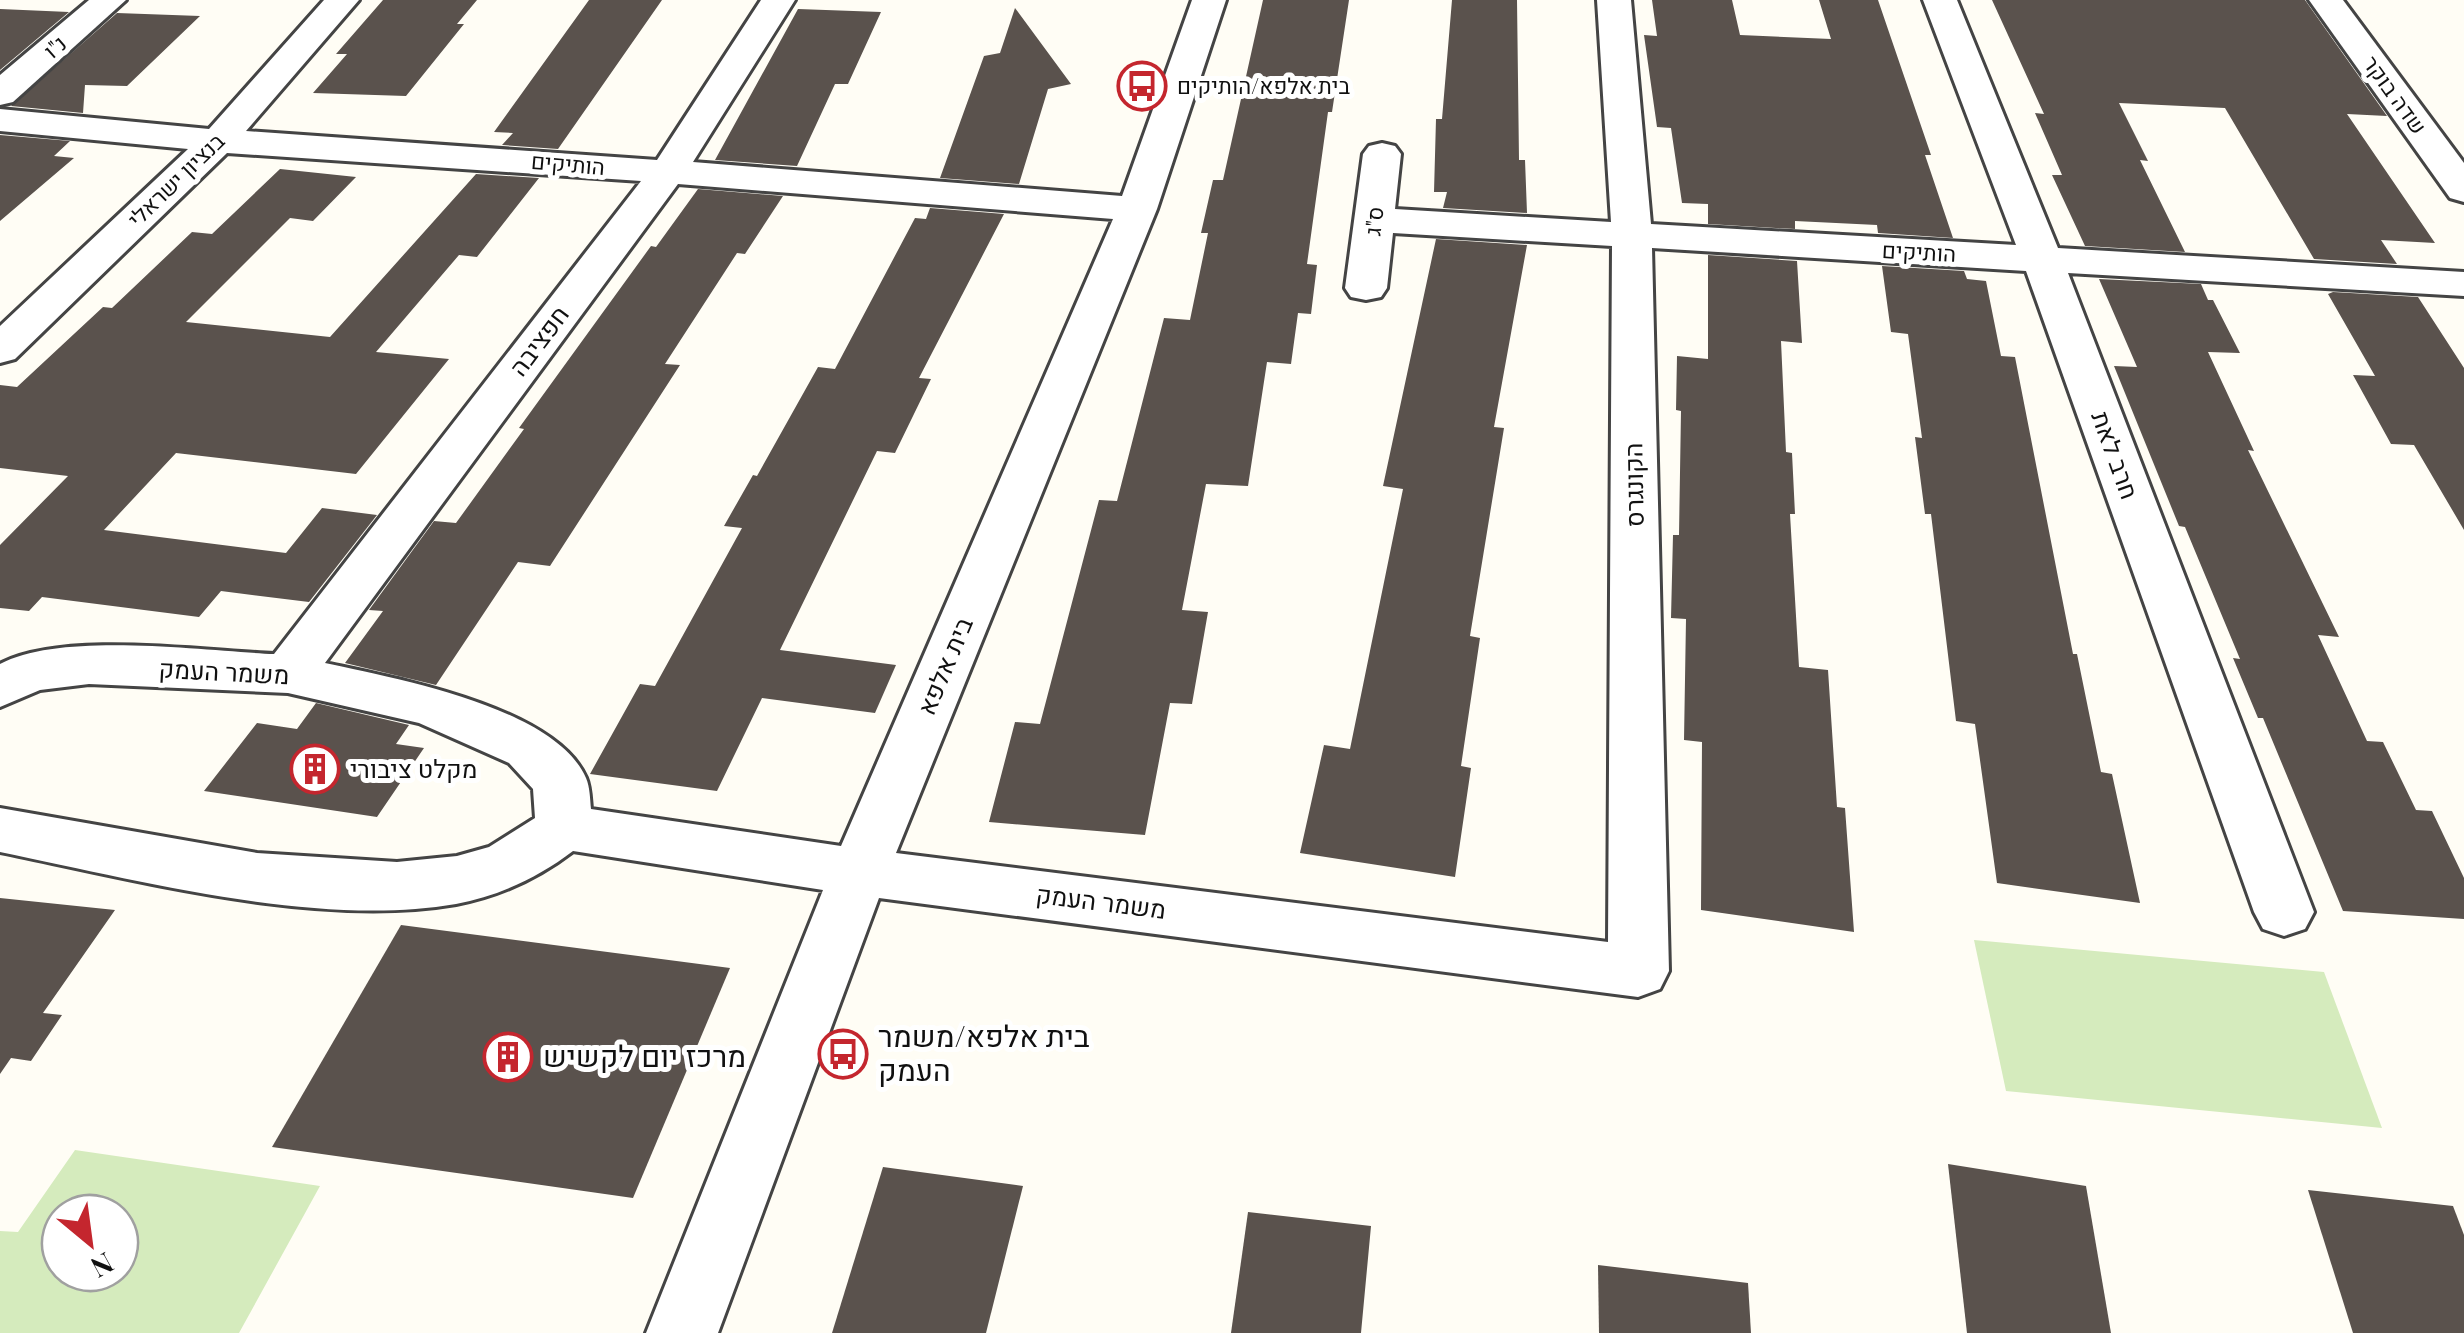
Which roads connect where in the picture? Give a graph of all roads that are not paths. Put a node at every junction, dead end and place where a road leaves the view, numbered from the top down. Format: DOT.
graph roads {
  1 [pos="109,0"];
  2 [pos="342,0"];
  3 [pos="778,0"];
  4 [pos="1209,0"];
  5 [pos="1614,0"];
  6 [pos="1940,0"];
  7 [pos="2326,0"];
  8 [pos="0,94"];
  9 [pos="0,120"];
  10 [pos="218,141"];
  11 [pos="1382,154"];
  12 [pos="668,172"];
  13 [pos="2464,190"];
  14 [pos="1136,208"];
  15 [pos="1374,220"];
  16 [pos="1632,234"];
  17 [pos="2042,259"];
  18 [pos="2464,284"];
  19 [pos="1366,288"];
  20 [pos="0,350"];
  21 [pos="288,674"];
  22 [pos="0,688"];
  23 [pos="564,828"];
  24 [pos="0,830"];
  25 [pos="859,872"];
  26 [pos="2284,912"];
  27 [pos="1638,971"];
  28 [pos="682,1333"];
  1 -- 8 [label="street, נ\"ו"];
  2 -- 10 [label="street, בנציון ישראלי"];
  3 -- 12 [label="street, חפציבה"];
  4 -- 14 [label="street, בית אלפא"];
  5 -- 16 [label="street, הקונגרס"];
  6 -- 17 [label="street, חרב לאת"];
  7 -- 13 [label="street, שדה בוקר"];
  9 -- 10 [label="street, הותיקים"];
  10 -- 12 [label="street, הותיקים"];
  10 -- 20 [label="street, בנציון ישראלי"];
  11 -- 15 [label="street, ס\"ג"];
  12 -- 14 [label="street, הותיקים"];
  12 -- 21 [label="street, חפציבה"];
  14 -- 25 [label="street, בית אלפא"];
  15 -- 16 [label="street, הותיקים"];
  15 -- 19 [label="street, ס\"ג"];
  16 -- 17 [label="street, הותיקים"];
  16 -- 27 [label="street, הקונגרס"];
  17 -- 18 [label="street, הותיקים"];
  17 -- 26 [label="street, חרב לאת"];
  21 -- 22 [label="street, משמר העמק"];
  21 -- 23 [label="street, משמר העמק"];
  23 -- 24 [label="street"];
  23 -- 25 [label="street, משמר העמק"];
  25 -- 27 [label="street, משמר העמק"];
  25 -- 28 [label="street, בית אלפא"];
}
